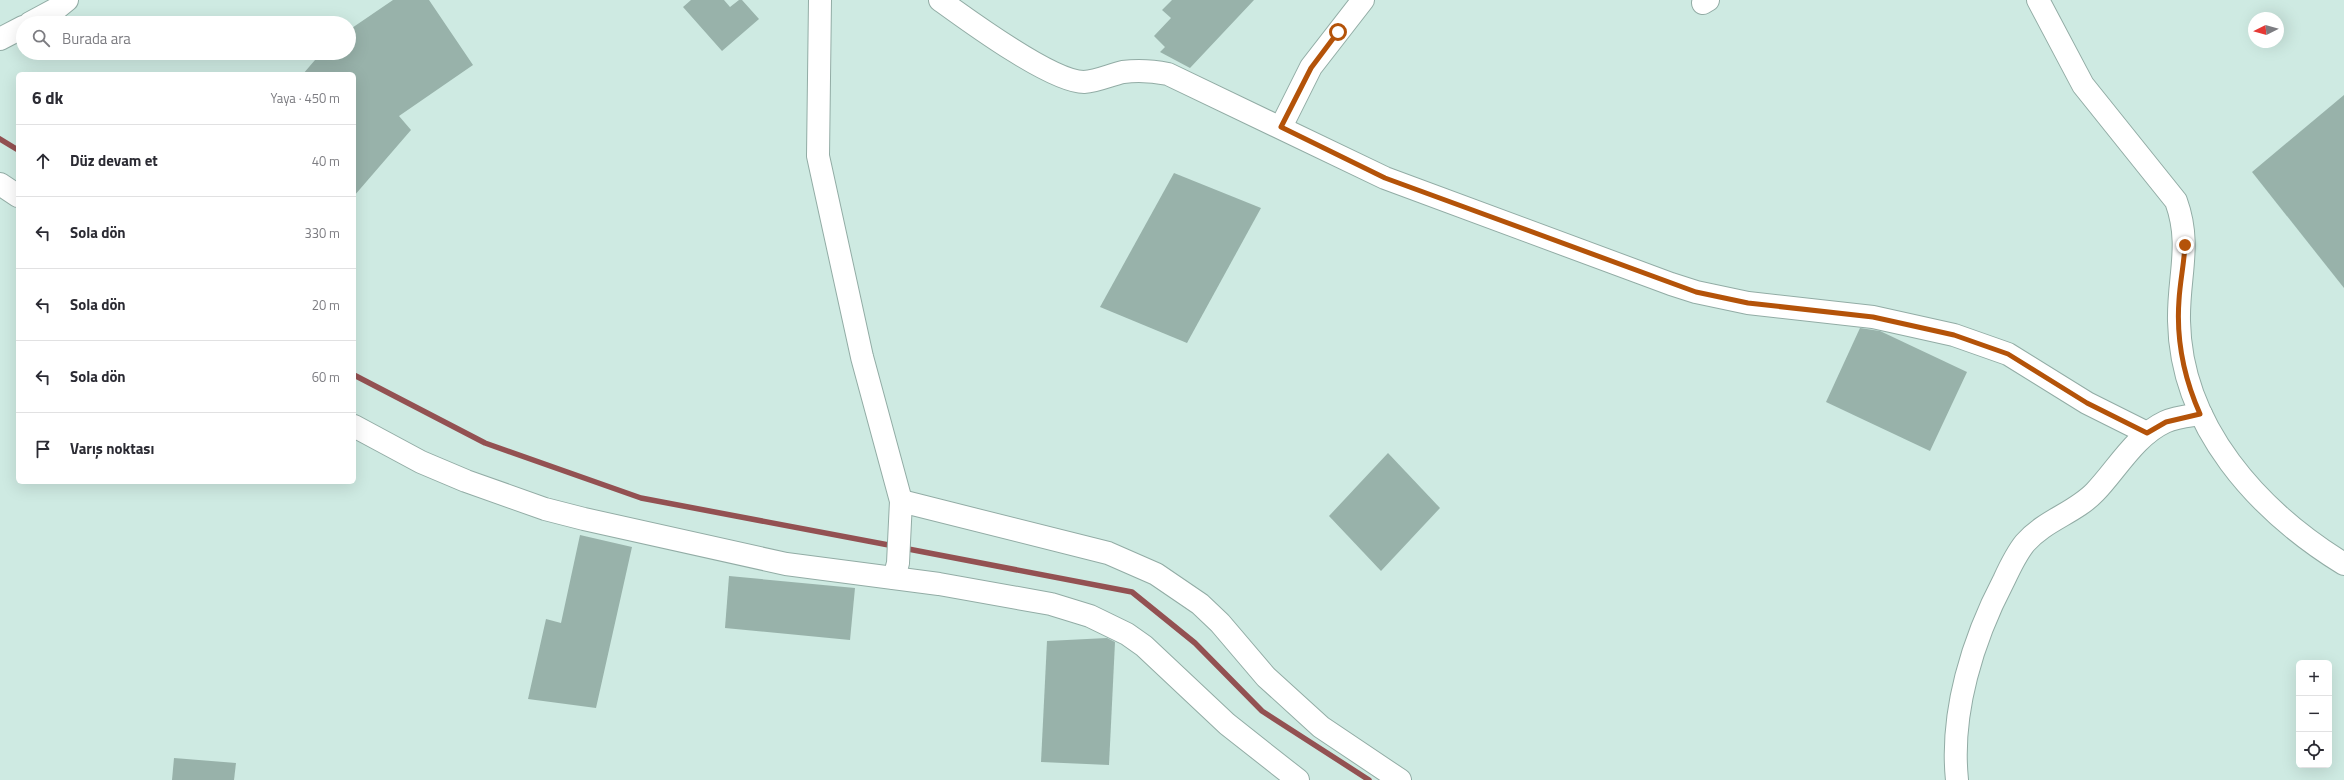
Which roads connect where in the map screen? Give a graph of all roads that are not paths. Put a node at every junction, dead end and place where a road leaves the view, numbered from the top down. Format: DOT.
graph roads {
  1 [pos="66,0"];
  2 [pos="820,0"];
  3 [pos="940,0"];
  4 [pos="1363,0"];
  5 [pos="2038,0"];
  6 [pos="43,16"];
  7 [pos="16,31"];
  8 [pos="0,39"];
  9 [pos="1281,127"];
  10 [pos="0,184"];
  11 [pos="16,195"];
  12 [pos="2200,414"];
  13 [pos="356,427"];
  14 [pos="2147,433"];
  15 [pos="901,511"];
  16 [pos="2344,564"];
  17 [pos="896,570"];
  18 [pos="1298,780"];
  19 [pos="1400,780"];
  20 [pos="1957,780"];
  1 -- 6 [label="street"];
  2 -- 15 [label="street"];
  3 -- 9 [label="street"];
  4 -- 9 [label="street"];
  5 -- 12 [label="street"];
  7 -- 8 [label="street"];
  9 -- 14 [label="street"];
  10 -- 11 [label="street"];
  12 -- 14 [label="street"];
  12 -- 16 [label="street"];
  13 -- 17 [label="street"];
  14 -- 20 [label="street"];
  15 -- 17 [label="street"];
  15 -- 19 [label="street"];
  17 -- 18 [label="street"];
}
